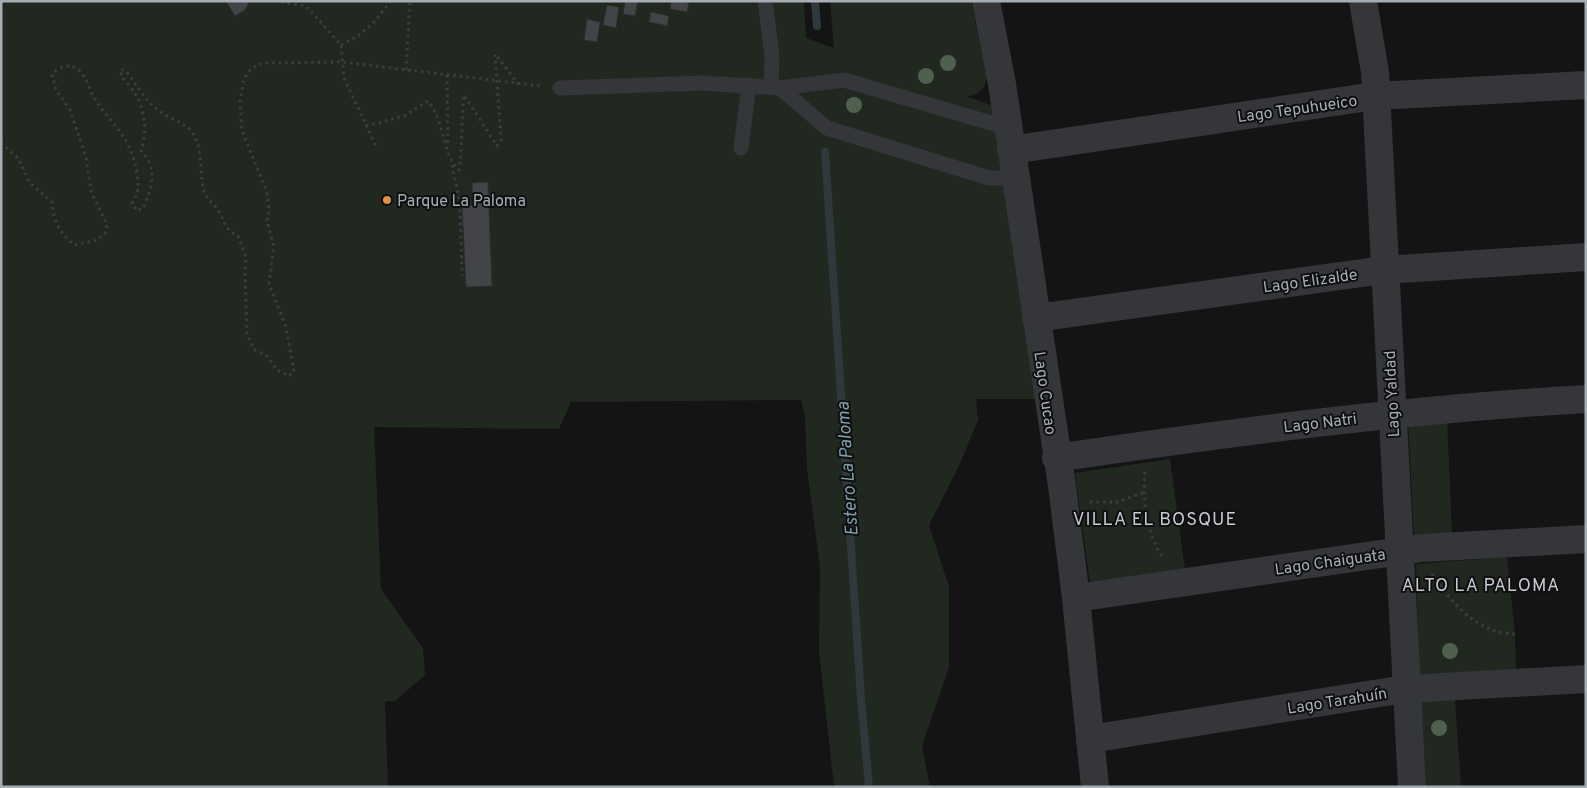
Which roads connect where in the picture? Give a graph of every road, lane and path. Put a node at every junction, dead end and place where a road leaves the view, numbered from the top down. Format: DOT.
graph roads {
  1 [pos="275,1"];
  2 [pos="392,1"];
  3 [pos="410,1"];
  4 [pos="765,1"];
  5 [pos="986,1"];
  6 [pos="1363,1"];
  7 [pos="341,45"];
  8 [pos="342,62"];
  9 [pos="406,70"];
  10 [pos="447,75"];
  11 [pos="497,81"];
  12 [pos="749,85"];
  13 [pos="1586,85"];
  14 [pos="776,87"];
  15 [pos="560,88"];
  16 [pos="1375,96"];
  17 [pos="366,126"];
  18 [pos="1009,139"];
  19 [pos="1,143"];
  20 [pos="376,146"];
  21 [pos="741,148"];
  22 [pos="452,164"];
  23 [pos="1015,178"];
  24 [pos="1586,257"];
  25 [pos="1384,270"];
  26 [pos="462,276"];
  27 [pos="1036,318"];
  28 [pos="1586,399"];
  29 [pos="1392,413"];
  30 [pos="1156,443"];
  31 [pos="1056,458"];
  32 [pos="1062,486"];
  33 [pos="1145,492"];
  34 [pos="1586,539"];
  35 [pos="1411,550"];
  36 [pos="1180,582"];
  37 [pos="1076,598"];
  38 [pos="1515,634"];
  39 [pos="1586,679"];
  40 [pos="1405,689"];
  41 [pos="1090,739"];
  42 [pos="1095,787"];
  43 [pos="1412,787"];
  1 -- 7 [label="path"];
  2 -- 7 [label="path"];
  3 -- 9 [label="path"];
  4 -- 14 [label="lane"];
  5 -- 18 [label="street, Lago Cucao"];
  6 -- 16 [label="street, Lago Yaldad"];
  7 -- 8 [label="path"];
  8 -- 9 [label="path"];
  8 -- 17 [label="path"];
  8 -- 19 [label="path"];
  9 -- 10 [label="path"];
  10 -- 11 [label="path"];
  10 -- 22 [label="path"];
  11 -- 11 [label="path"];
  11 -- 22 [label="path"];
  12 -- 14 [label="lane"];
  12 -- 15 [label="lane"];
  12 -- 21 [label="lane"];
  13 -- 16 [label="street, Lago Tepuhueico"];
  14 -- 18 [label="lane"];
  14 -- 23 [label="lane"];
  16 -- 18 [label="street, Lago Tepuhueico"];
  16 -- 25 [label="street, Lago Yaldad"];
  17 -- 20 [label="path"];
  17 -- 22 [label="path"];
  18 -- 23 [label="street, Lago Cucao"];
  22 -- 26 [label="path"];
  23 -- 27 [label="street, Lago Cucao"];
  24 -- 25 [label="street, Lago Elizalde"];
  25 -- 27 [label="street, Lago Elizalde"];
  25 -- 29 [label="street, Lago Yaldad"];
  27 -- 31 [label="street, Lago Cucao"];
  28 -- 29 [label="street, Lago Natri"];
  29 -- 30 [label="street, Lago Natri"];
  29 -- 35 [label="street, Lago Yaldad"];
  30 -- 31 [label="street, Lago Natri"];
  30 -- 33 [label="path"];
  31 -- 32 [label="street, Lago Cucao"];
  32 -- 33 [label="path"];
  32 -- 37 [label="street, Lago Cucao"];
  33 -- 36 [label="path"];
  34 -- 35 [label="street, Lago Chaiguata"];
  35 -- 36 [label="street, Lago Chaiguata"];
  35 -- 38 [label="path"];
  35 -- 40 [label="street, Lago Yaldad"];
  36 -- 37 [label="street, Lago Chaiguata"];
  37 -- 41 [label="street, Lago Cucao"];
  39 -- 40 [label="street, Lago Tarahuín"];
  40 -- 41 [label="street, Lago Tarahuín"];
  40 -- 43 [label="street, Lago Yaldad"];
  41 -- 42 [label="street, Lago Cucao"];
}
